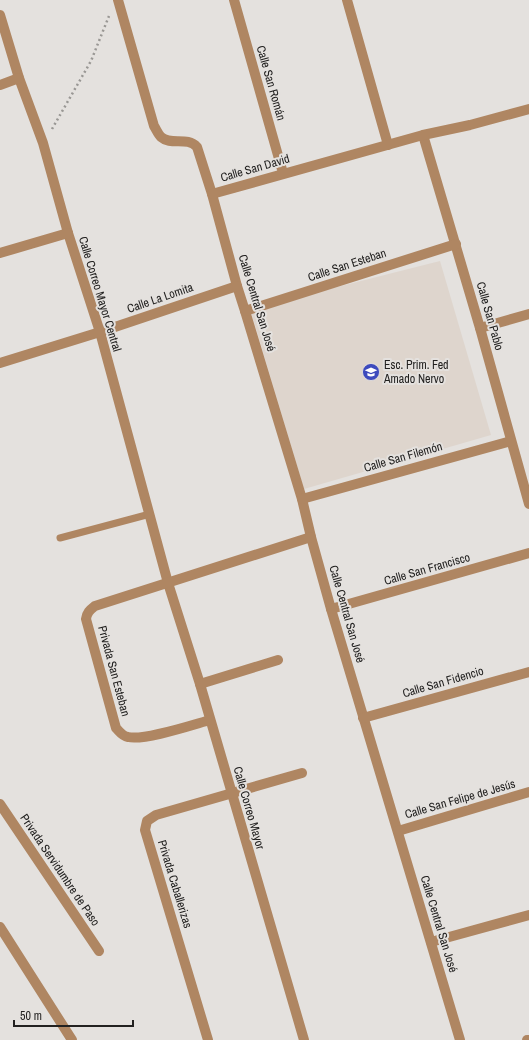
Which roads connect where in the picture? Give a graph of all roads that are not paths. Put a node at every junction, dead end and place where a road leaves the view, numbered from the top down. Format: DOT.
graph roads {
  1 [pos="118,0"];
  2 [pos="234,0"];
  3 [pos="347,0"];
  4 [pos="0,15"];
  5 [pos="20,78"];
  6 [pos="0,85"];
  7 [pos="529,109"];
  8 [pos="423,135"];
  9 [pos="388,145"];
  10 [pos="284,173"];
  11 [pos="212,194"];
  12 [pos="68,232"];
  13 [pos="456,244"];
  14 [pos="0,253"];
  15 [pos="237,286"];
  16 [pos="245,311"];
  17 [pos="529,314"];
  18 [pos="480,328"];
  19 [pos="100,332"];
  20 [pos="0,363"];
  21 [pos="511,441"];
  22 [pos="524,469"];
  23 [pos="302,499"];
  24 [pos="529,504"];
  25 [pos="150,514"];
  26 [pos="60,538"];
  27 [pos="311,538"];
  28 [pos="529,553"];
  29 [pos="168,583"];
  30 [pos="331,610"];
  31 [pos="278,660"];
  32 [pos="529,672"];
  33 [pos="200,684"];
  34 [pos="363,718"];
  35 [pos="210,720"];
  36 [pos="302,773"];
  37 [pos="529,792"];
  38 [pos="232,793"];
  39 [pos="0,804"];
  40 [pos="398,830"];
  41 [pos="529,916"];
  42 [pos="0,927"];
  43 [pos="431,942"];
  44 [pos="98,951"];
  45 [pos="72,1040"];
  46 [pos="208,1040"];
  47 [pos="304,1040"];
  48 [pos="460,1040"];
  1 -- 11 [label="street, Calle San David"];
  2 -- 10 [label="street, Calle San Román"];
  3 -- 9 [label="street"];
  4 -- 5 [label="street, Calle Correo Mayor Central"];
  5 -- 6 [label="street"];
  5 -- 12 [label="street, Calle Correo Mayor Central"];
  7 -- 8 [label="street, Calle San David"];
  8 -- 9 [label="street, Calle San David"];
  8 -- 13 [label="street, Calle San Pablo"];
  9 -- 10 [label="street, Calle San David"];
  10 -- 11 [label="street, Calle San David"];
  11 -- 15 [label="street, Calle Central San José"];
  12 -- 14 [label="street"];
  12 -- 19 [label="street, Calle Correo Mayor Central"];
  13 -- 16 [label="street, Calle San Esteban"];
  13 -- 18 [label="street, Calle San Pablo"];
  15 -- 16 [label="street, Calle Central San José"];
  15 -- 19 [label="street, Calle La Lomita"];
  16 -- 23 [label="street, Calle Central San José"];
  17 -- 18 [label="street"];
  18 -- 21 [label="street, Calle San Pablo"];
  19 -- 20 [label="street, Calle La Lomita"];
  19 -- 25 [label="street, Calle Correo Mayor Central"];
  21 -- 22 [label="street, Calle San Pablo"];
  21 -- 23 [label="street, Calle San Filemón"];
  22 -- 24 [label="street, Calle San Pablo"];
  23 -- 27 [label="street, Calle Central San José"];
  25 -- 26 [label="lane"];
  25 -- 29 [label="street, Calle Correo Mayor Central"];
  27 -- 29 [label="street"];
  27 -- 30 [label="street, Calle Central San José"];
  28 -- 30 [label="street, Calle San Francisco"];
  29 -- 33 [label="street, Calle Correo Mayor"];
  29 -- 35 [label="street, Privada San Esteban"];
  30 -- 34 [label="street, Calle Central San José"];
  31 -- 33 [label="street"];
  32 -- 34 [label="street, Calle San Fidencio"];
  33 -- 35 [label="street, Calle Correo Mayor"];
  34 -- 40 [label="street, Calle Central San José"];
  35 -- 38 [label="street, Calle Correo Mayor"];
  36 -- 38 [label="street, Privada Caballerizas"];
  37 -- 40 [label="street, Calle San Felipe de Jesús"];
  38 -- 46 [label="street, Privada Caballerizas"];
  38 -- 47 [label="street, Calle Correo Mayor"];
  39 -- 44 [label="street, Privada Servidumbre de Paso"];
  40 -- 43 [label="street, Calle Central San José"];
  41 -- 43 [label="street"];
  42 -- 45 [label="street"];
  43 -- 48 [label="street, Calle Central San José"];
}
